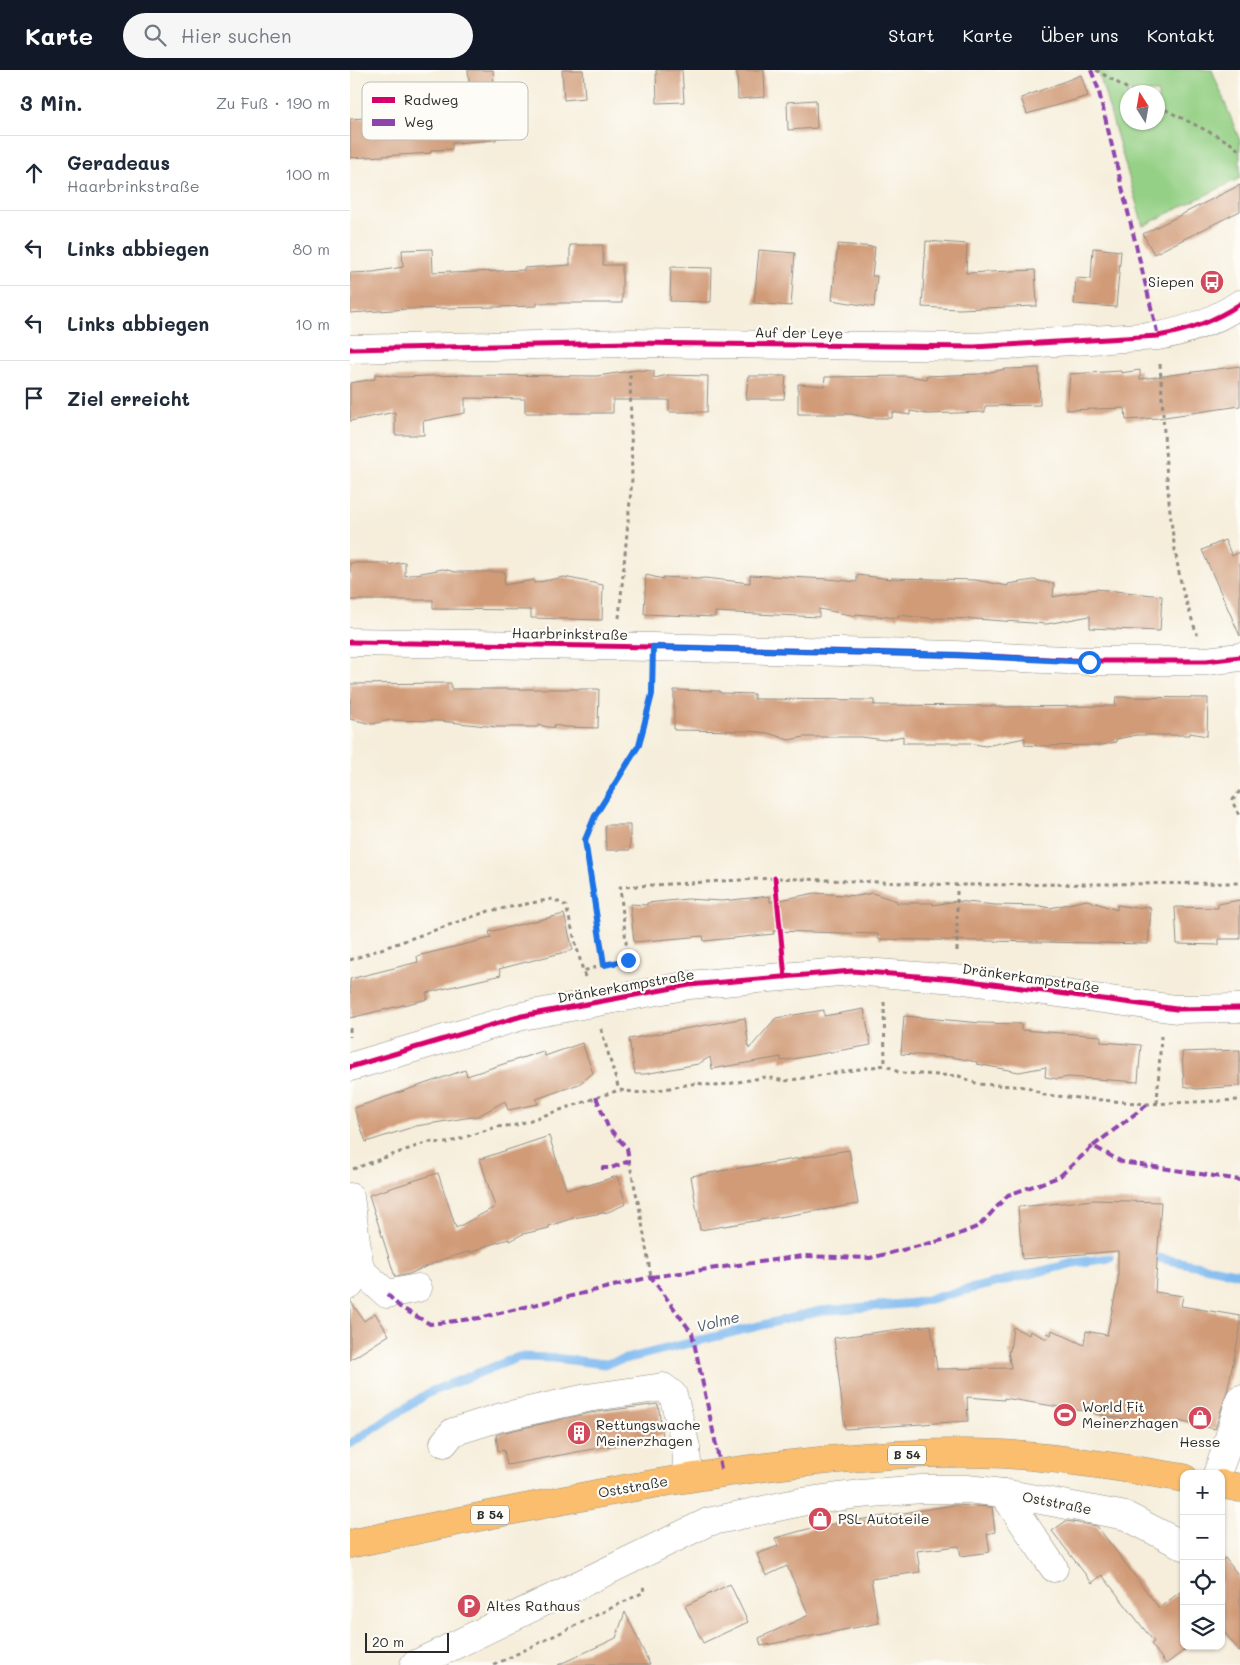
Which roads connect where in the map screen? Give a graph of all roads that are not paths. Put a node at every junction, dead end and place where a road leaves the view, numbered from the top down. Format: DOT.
graph roads {
  1 [pos="1240,304"];
  2 [pos="350,349"];
  3 [pos="350,642"];
  4 [pos="1240,657"];
  5 [pos="1240,1008"];
  6 [pos="350,1067"];
  7 [pos="350,1197"];
  8 [pos="355,1278"];
  9 [pos="418,1288"];
  10 [pos="1240,1399"];
  11 [pos="444,1443"];
  12 [pos="919,1454"];
  13 [pos="1218,1470"];
  14 [pos="1180,1477"];
  15 [pos="688,1478"];
  16 [pos="1225,1485"];
  17 [pos="1240,1488"];
  18 [pos="922,1489"];
  19 [pos="1003,1493"];
  20 [pos="350,1544"];
  21 [pos="1180,1544"];
  22 [pos="1054,1568"];
  23 [pos="414,1665"];
  1 -- 2 [label="street, Auf der Leye"];
  3 -- 4 [label="street, Haarbrinkstraße"];
  5 -- 6 [label="street, Dränkerkampstraße"];
  7 -- 8 [label="street"];
  8 -- 9 [label="street"];
  10 -- 13 [label="street"];
  11 -- 15 [label="street"];
  12 -- 14 [label="main road, Oststraße / B 54"];
  12 -- 15 [label="main road, Oststraße / B 54"];
  12 -- 18 [label="street"];
  15 -- 20 [label="main road, Oststraße / B 54"];
  16 -- 17 [label="main road"];
  18 -- 19 [label="street, Oststraße"];
  18 -- 23 [label="street, Oststraße"];
  19 -- 21 [label="street, Oststraße"];
  19 -- 22 [label="street"];
}
